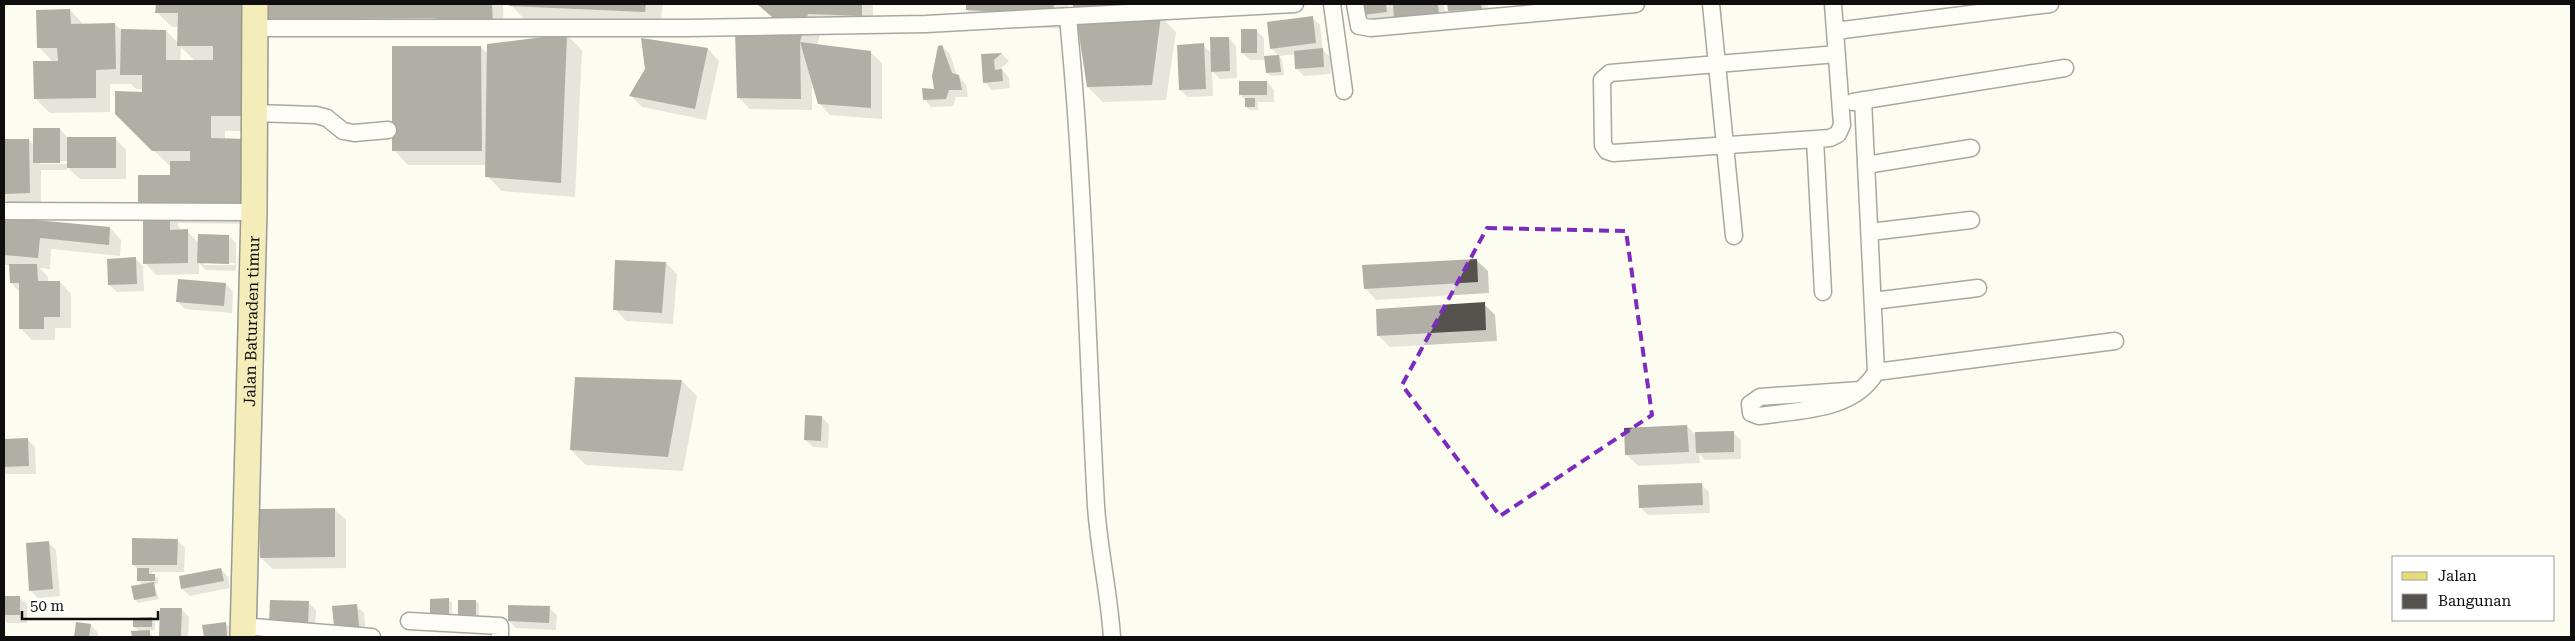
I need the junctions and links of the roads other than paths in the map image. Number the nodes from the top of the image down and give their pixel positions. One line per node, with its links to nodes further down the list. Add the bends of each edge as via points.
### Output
1 (1295, 4): 9 (street)
2 (1332, 4): 15 (street)
3 (1355, 4): 8 (street, via 1359,26 1371,28)
4 (1636, 4): 8 (street)
5 (1712, 4): 13 (street)
6 (1833, 4): 11 (street)
7 (2050, 4): 11 (street)
8 (1581, 6)
9 (1062, 13): 10 (street, via 926,24 687,28); 39 (street, via 1082,184 1097,518)
10 (255, 16): 18 (main road, Jalan Baturaden timur)
11 (1835, 31): 12 (street)
12 (1837, 54): 13 (street); 17 (street)
13 (1717, 65): 21 (street); 21 (street, via 1605,76 1602,80 1603,145 1613,153)
14 (2065, 68): 16 (street)
15 (1344, 91)
16 (1863, 100): 17 (street); 23 (street)
17 (1841, 104): 20 (street, via 1842,126 1838,134)
18 (255, 113): 19 (street, via 316,115 354,133); 25 (main road, Jalan Baturaden timur)
19 (388, 130)
20 (1815, 139): 21 (street); 30 (street)
21 (1725, 146): 28 (street)
22 (1971, 148): 23 (street)
23 (1866, 164): 27 (street)
24 (4, 211): 25 (street)
25 (254, 212): 36 (main road, Jalan Baturaden timur)
26 (1971, 220): 27 (street)
27 (1870, 232): 31 (street)
28 (1734, 236)
29 (1978, 288): 31 (street)
30 (1823, 292)
31 (1873, 301): 33 (street)
32 (2115, 342): 33 (street)
33 (1876, 372): 34 (street)
34 (1860, 390): 34 (street, via 1833,405 1759,416 1751,413 1750,404 1760,397)
35 (410, 621): 38 (street, via 500,626)
36 (243, 631): 37 (street)
37 (372, 637)
38 (500, 637)
39 (1112, 637)

